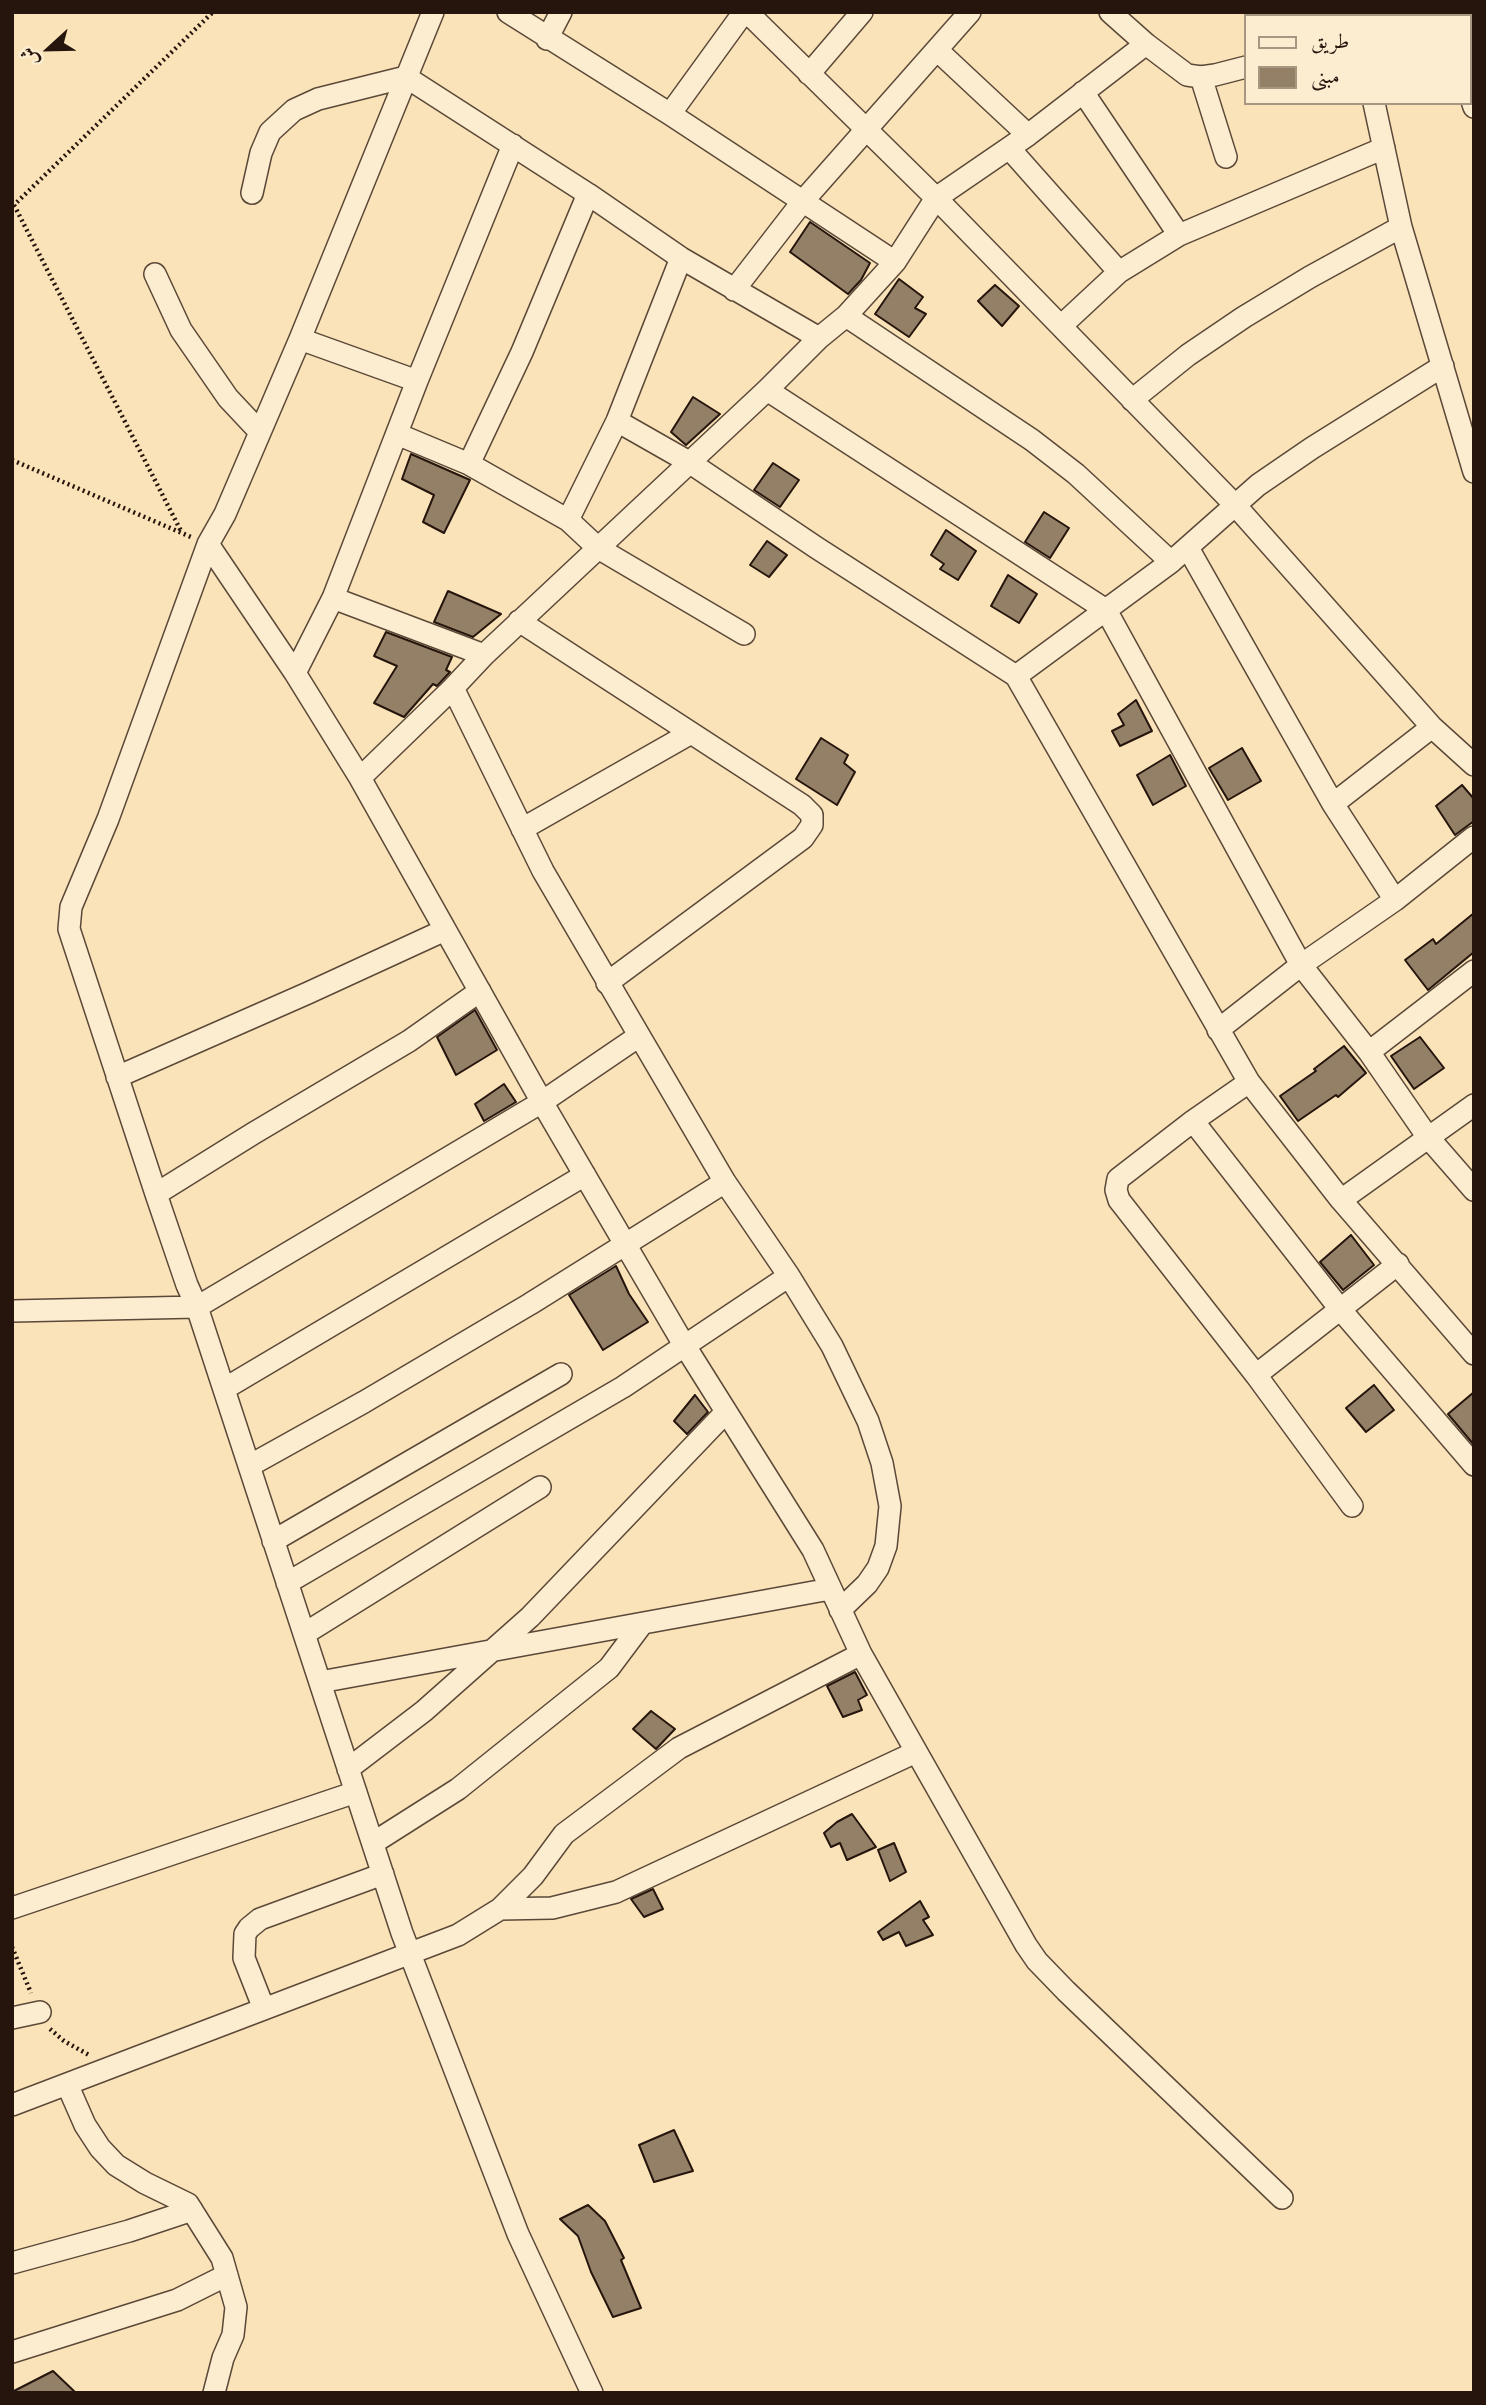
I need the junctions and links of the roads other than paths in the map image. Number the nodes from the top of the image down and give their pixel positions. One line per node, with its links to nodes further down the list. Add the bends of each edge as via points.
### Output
1 (433, 12): 13 (street)
2 (508, 12): 8 (street)
3 (561, 12): 8 (street)
4 (746, 12): 12 (street); 17 (street)
5 (862, 12): 12 (street)
6 (970, 12): 10 (street)
7 (1110, 12): 9 (street)
8 (547, 39): 17 (street)
9 (1146, 44): 14 (street, via 1187,75); 15 (street)
10 (937, 50): 18 (street); 19 (street)
11 (1244, 67): 14 (street)
12 (809, 74): 18 (street)
13 (406, 77): 20 (street); 24 (street, via 318,99 294,110 270,132); 37 (street)
14 (1201, 77): 23 (street)
15 (1083, 92): 19 (street); 29 (street)
16 (1374, 105): 22 (street)
17 (670, 114): 27 (street)
18 (867, 130): 26 (street); 27 (street)
19 (1028, 135): 21 (street)
20 (513, 145): 25 (street); 40 (street)
21 (1009, 148): 26 (street); 32 (street)
22 (1384, 148): 28 (street); 29 (street)
23 (1226, 157)
24 (253, 193)
25 (588, 194): 30 (street); 48 (street)
26 (936, 198): 31 (street); 36 (street)
27 (803, 201): 31 (street); 34 (street)
28 (1401, 227): 39 (street); 42 (street, via 1244,317)
29 (1179, 235): 32 (street)
30 (681, 258): 34 (street); 43 (street)
31 (895, 262): 35 (street)
32 (1119, 272): 36 (street)
33 (155, 274): 45 (street, via 181,330 228,398)
34 (734, 290): 38 (street)
35 (846, 316): 38 (street); 55 (street, via 1068,467)
36 (1061, 326): 42 (street)
37 (300, 338): 40 (street); 45 (street)
38 (819, 338): 41 (street)
39 (1443, 366): 44 (street); 50 (street, via 1312,448)
40 (417, 380): 46 (street)
41 (767, 390): 47 (street); 57 (street)
42 (1132, 400): 50 (street)
43 (617, 421): 47 (street); 51 (street)
44 (1468, 429): 49 (street)
45 (259, 431): 52 (street)
46 (397, 434): 48 (street); 56 (street)
47 (689, 462): 53 (street); 62 (street)
48 (469, 464): 51 (street)
49 (1474, 472)
50 (1235, 505): 54 (street); 64 (street)
51 (568, 520): 53 (street)
52 (208, 544): 61 (street); 80 (street, via 108,819 71,907 69,929)
53 (598, 548): 58 (street); 59 (street)
54 (1188, 548): 55 (street); 68 (street)
55 (1171, 562): 57 (street)
56 (334, 598): 60 (street); 61 (street)
57 (1106, 610): 62 (street); 73 (street)
58 (519, 621): 60 (street); 65 (street)
59 (744, 634)
60 (484, 655): 63 (street)
61 (295, 673): 67 (street)
62 (1016, 676): 77 (street)
63 (453, 688): 67 (street); 69 (street)
64 (1432, 727): 66 (street); 68 (street)
65 (691, 733): 69 (street); 75 (street, via 802,805 811,815 811,825 803,838)
66 (1474, 765)
67 (360, 778): 72 (street)
68 (1333, 804): 71 (street)
69 (522, 829): 75 (street)
70 (1474, 837): 71 (street)
71 (1395, 900): 73 (street)
72 (446, 930): 76 (street); 80 (street)
73 (1301, 965): 77 (street); 79 (street)
74 (1474, 971): 79 (street)
75 (607, 983): 78 (street)
76 (480, 991): 82 (street); 89 (street, via 409,1041)
77 (1218, 1030): 81 (street)
78 (639, 1036): 82 (street); 87 (street)
79 (1369, 1052): 85 (street)
80 (117, 1077): 89 (street)
81 (1249, 1082): 84 (street); 90 (street)
82 (542, 1102): 86 (street); 94 (street)
83 (1474, 1105): 85 (street)
84 (1193, 1121): 95 (street); 100 (street, via 1118,1179 1116,1190 1119,1200)
85 (1427, 1136): 88 (street); 90 (street)
86 (585, 1175): 91 (street); 101 (street)
87 (725, 1182): 91 (street); 93 (street)
88 (1474, 1190)
89 (156, 1194): 94 (street)
90 (1341, 1200): 92 (street)
91 (624, 1243): 97 (street); 104 (street, via 530,1304)
92 (1398, 1264): 95 (street); 98 (street)
93 (789, 1276): 97 (street); 110 (street, via 832,1346 868,1420 890,1506 886,1546 878,1568)
94 (197, 1307): 96 (street); 101 (street)
95 (1340, 1309): 100 (street); 103 (street)
96 (12, 1311)
97 (684, 1345): 102 (street); 108 (street, via 623,1387)
98 (1474, 1354)
99 (561, 1374): 107 (street)
100 (1256, 1375): 106 (street)
101 (224, 1390): 104 (street)
102 (726, 1412): 109 (street, via 813,1550); 113 (street, via 530,1617)
103 (1474, 1465)
104 (249, 1466): 107 (street)
105 (540, 1487): 112 (street)
106 (1352, 1506)
107 (273, 1541): 108 (street)
108 (287, 1583): 112 (street)
109 (830, 1589): 110 (street); 111 (street)
110 (840, 1611): 114 (street)
111 (642, 1625): 113 (street); 119 (street, via 609,1668 458,1788)
112 (304, 1634): 115 (street)
113 (489, 1652): 115 (street); 117 (street, via 424,1711)
114 (860, 1654): 116 (street); 122 (street, via 679,1748 564,1834 533,1876)
115 (320, 1682): 117 (street)
116 (916, 1752): 122 (street, via 616,1892 552,1908); 129 (street, via 1037,1961)
117 (348, 1769): 118 (street)
118 (356, 1792): 119 (street); 121 (street)
119 (373, 1843): 120 (street)
120 (383, 1874): 123 (street); 124 (street, via 260,1919 249,1928 244,1958)
121 (12, 1908)
122 (500, 1909): 123 (street, via 458,1935)
123 (410, 1954): 124 (street); 135 (street, via 518,2234)
124 (264, 2009): 127 (street)
125 (40, 2012): 126 (street)
126 (12, 2018)
127 (67, 2084): 128 (street); 130 (street, via 85,2124 116,2165)
128 (12, 2105)
129 (1282, 2198)
130 (192, 2210): 131 (street); 132 (street, via 222,2258)
131 (12, 2263)
132 (227, 2275): 133 (street, via 177,2300); 134 (street, via 236,2307 233,2335)
133 (12, 2352)
134 (214, 2393)
135 (592, 2393)

